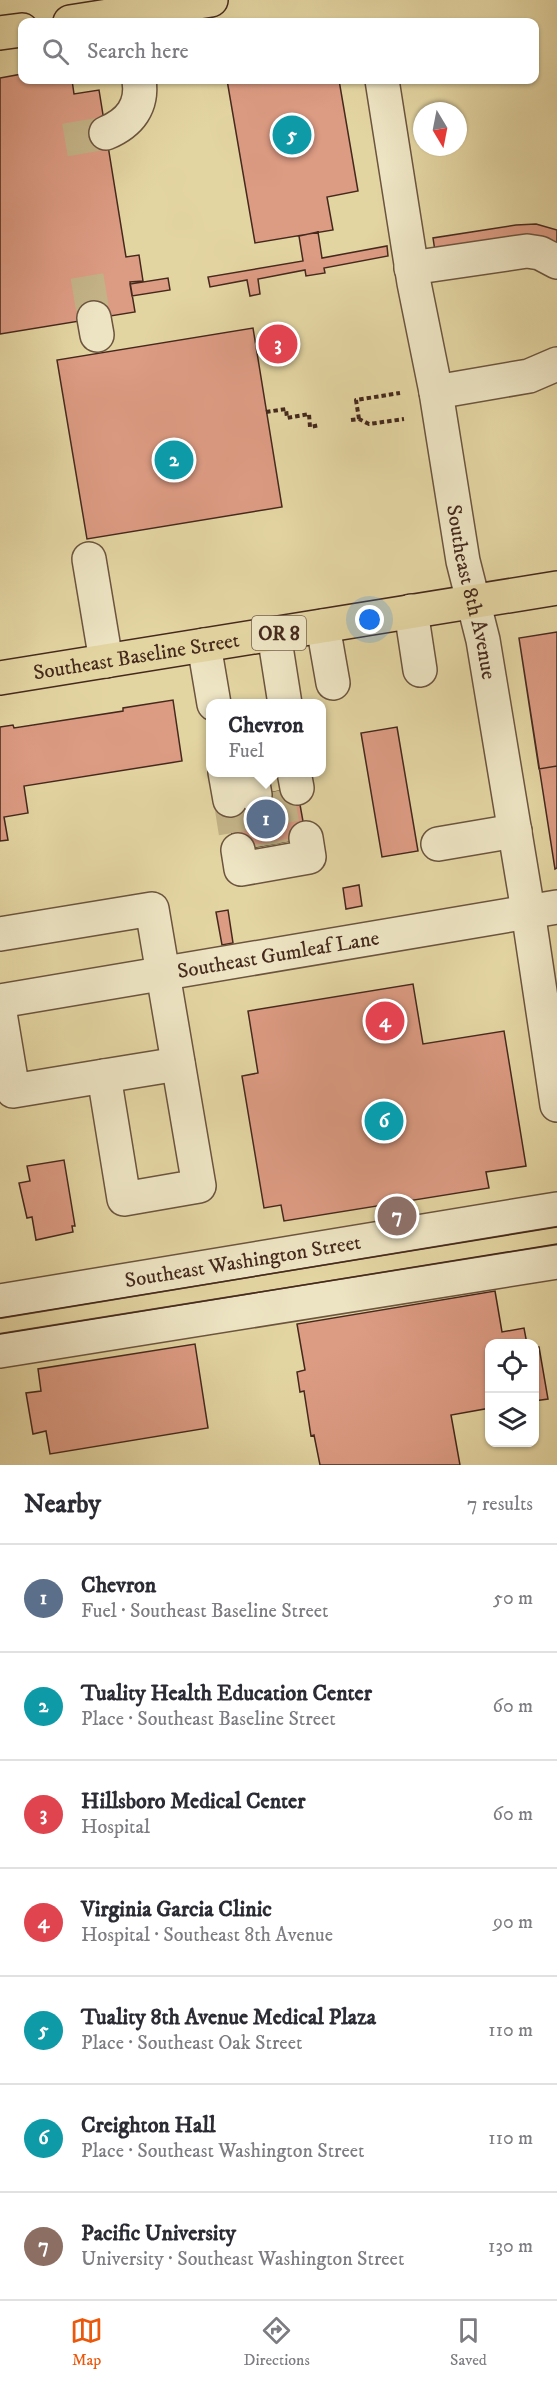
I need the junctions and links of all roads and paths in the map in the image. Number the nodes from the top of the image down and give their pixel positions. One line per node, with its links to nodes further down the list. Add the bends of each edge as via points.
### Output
1 (211, 0): 2 (highway)
2 (127, 18)
3 (18, 31): 4 (highway)
4 (0, 33)
5 (140, 84): 7 (street, via 138,105 131,117)
6 (383, 84): 9 (street, Southeast 8th Avenue)
7 (106, 133)
8 (557, 262): 9 (street, via 527,251)
9 (411, 268): 11 (street, Southeast 8th Avenue)
10 (557, 364): 11 (street, via 529,376)
11 (436, 392): 20 (street, Southeast 8th Avenue)
12 (400, 393): 14 (path, via 356,400)
13 (266, 412): 17 (path, via 286,409 287,418 309,414 310,427)
14 (359, 419): 15 (path, via 369,424); 16 (path)
15 (404, 419)
16 (351, 420)
17 (320, 425)
18 (89, 559): 25 (street)
19 (557, 588): 20 (highway, Southeast Baseline Street / OR 8)
20 (473, 601): 21 (highway, Southeast Baseline Street / OR 8); 31 (street, Southeast 8th Avenue)
21 (411, 611): 22 (highway, Southeast Baseline Street / OR 8); 26 (street)
22 (323, 626): 23 (highway, Southeast Baseline Street / OR 8); 28 (street)
23 (274, 634): 24 (highway, Southeast Baseline Street / OR 8); 30 (street)
24 (204, 645): 25 (highway, Southeast Baseline Street / OR 8); 29 (street)
25 (106, 661): 27 (highway, Southeast Baseline Street / OR 8)
26 (420, 670)
27 (0, 678)
28 (333, 683)
29 (213, 699)
30 (284, 699)
31 (515, 831): 32 (street); 33 (street, Southeast 8th Avenue)
32 (438, 844)
33 (543, 909): 35 (street, Southeast Gumleaf Lane); 40 (street, Southeast 8th Avenue)
34 (0, 934): 35 (street, via 152,909)
35 (163, 973): 36 (street, Southeast Gumleaf Lane); 38 (street)
36 (0, 1000)
37 (0, 1013): 39 (street, via 13,1092)
38 (178, 1064): 39 (street); 39 (street, via 199,1186 124,1199)
39 (104, 1076)
40 (557, 1105)
41 (557, 1209): 43 (street, Southeast Washington Street)
42 (557, 1262): 44 (street)
43 (0, 1301)
44 (0, 1351)

